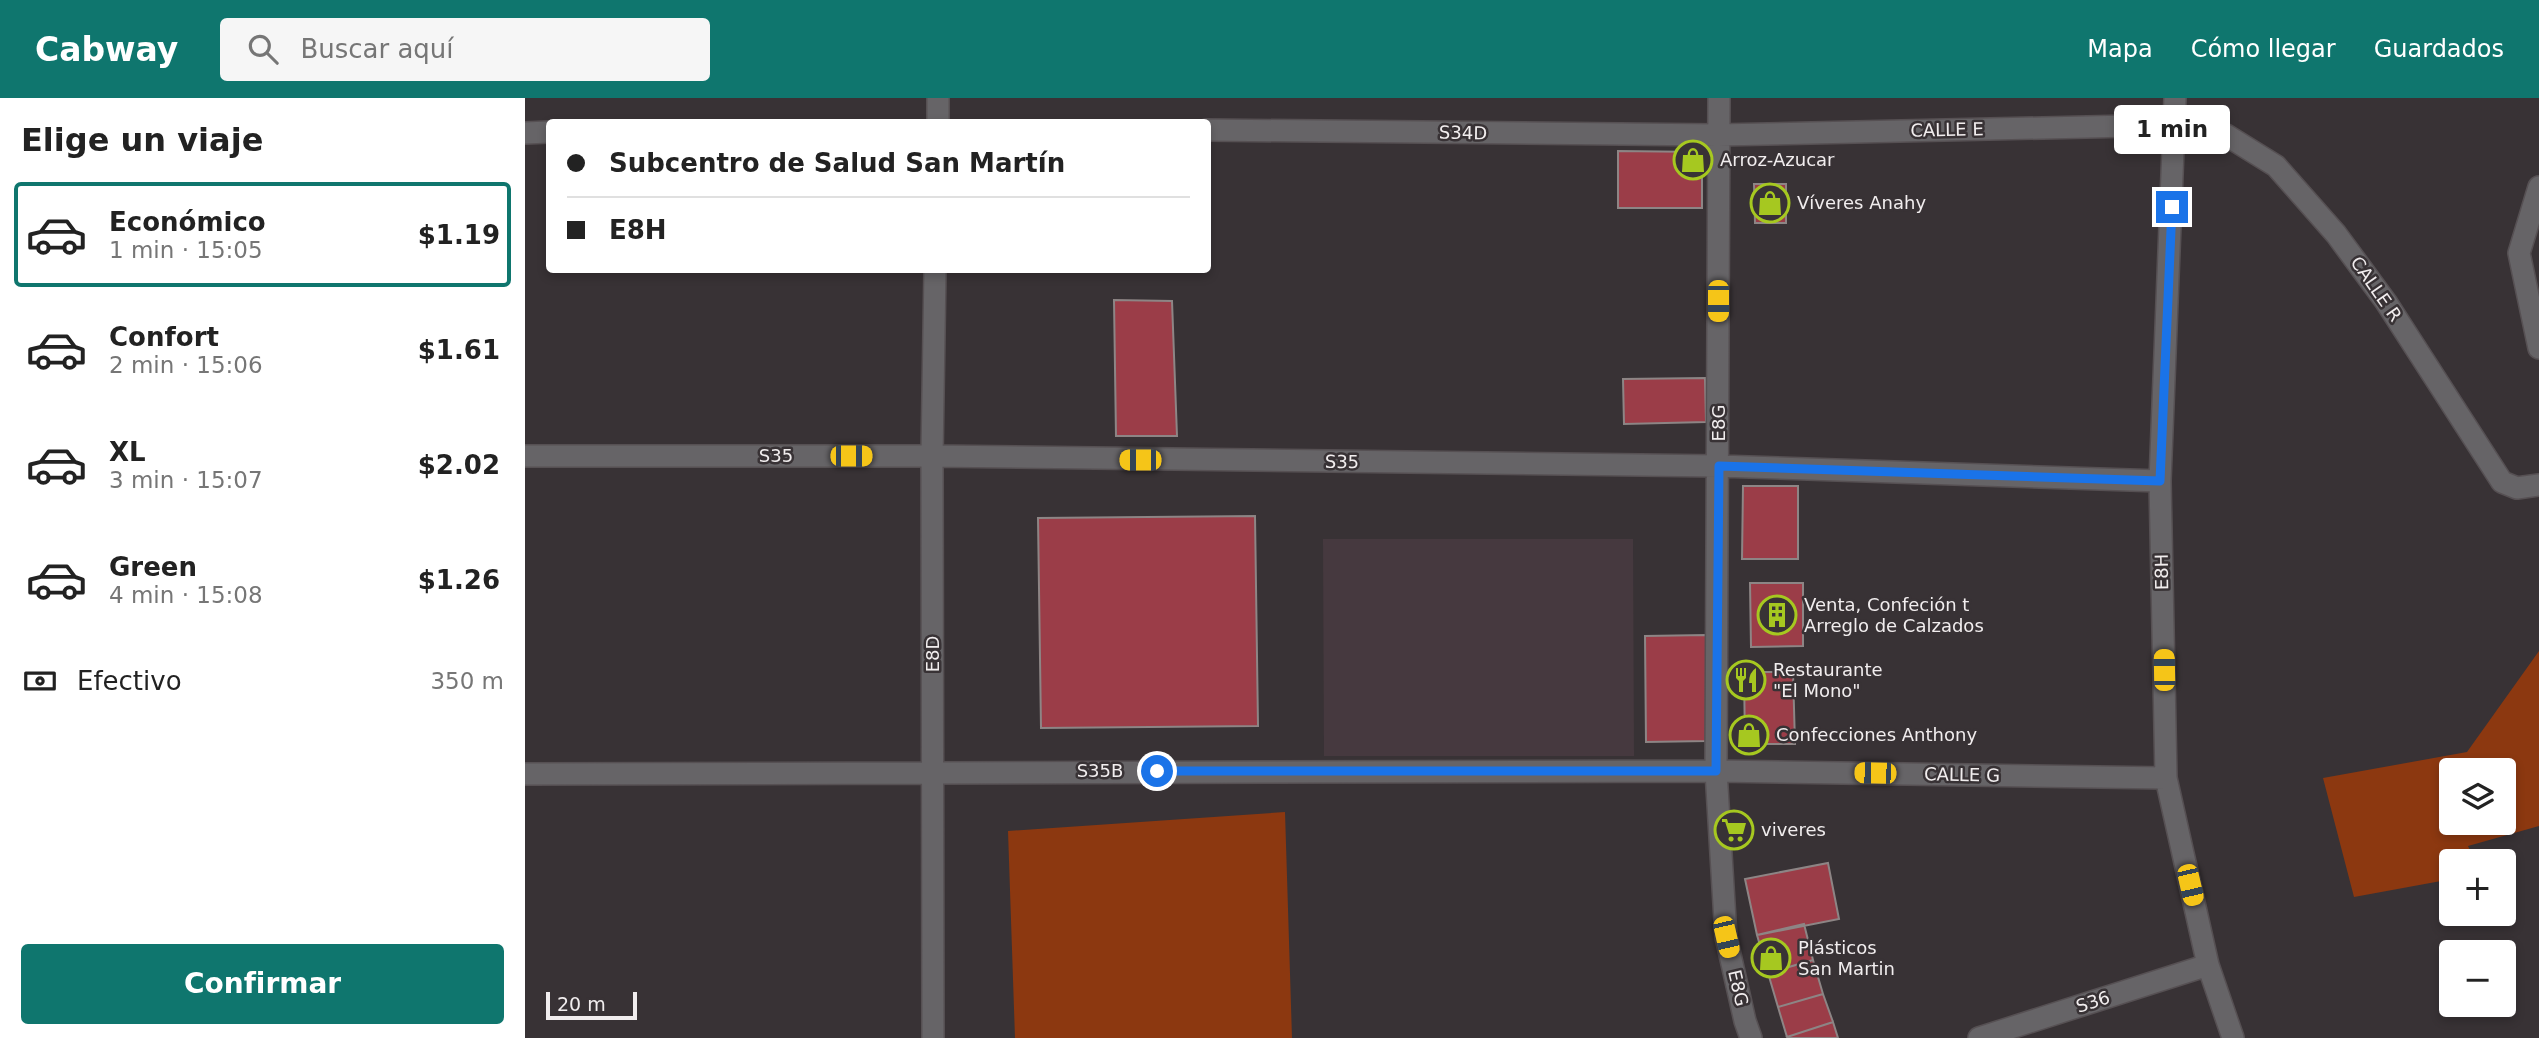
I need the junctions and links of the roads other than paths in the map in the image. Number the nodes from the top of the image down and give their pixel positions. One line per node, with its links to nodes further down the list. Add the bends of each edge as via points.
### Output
1 (938, 98): 4 (street)
2 (1719, 98): 9 (street, E8G)
3 (2175, 98): 5 (street, E8H)
4 (938, 119)
5 (2175, 125): 9 (street, CALLE E); 16 (street, E8H); 17 (street, CALLE R, via 2226,135 2276,166 2336,234 2386,302 2502,482 2517,488)
6 (1211, 130): 9 (street, S34D)
7 (546, 132): 8 (street)
8 (525, 133)
9 (1718, 135): 15 (street, E8G)
10 (2539, 187): 12 (street, via 2519,253)
11 (935, 273): 14 (street, E8D)
12 (2539, 348)
13 (525, 456): 14 (street, S35)
14 (932, 456): 15 (street, S35); 18 (street, E8D)
15 (1719, 466): 16 (street, S35); 19 (street, E8G)
16 (2160, 481): 21 (street, E8H)
17 (2539, 485)
18 (934, 771): 19 (street, S35B); 20 (street, S35B); 23 (street, E8D)
19 (1716, 771): 21 (street, CALLE G); 24 (street, E8G, via 1726,937)
20 (525, 774)
21 (2166, 778): 22 (street, E8H)
22 (2207, 965): 25 (street, S36); 26 (street, E8H)
23 (933, 1038)
24 (1751, 1038)
25 (1979, 1038)
26 (2233, 1038)

